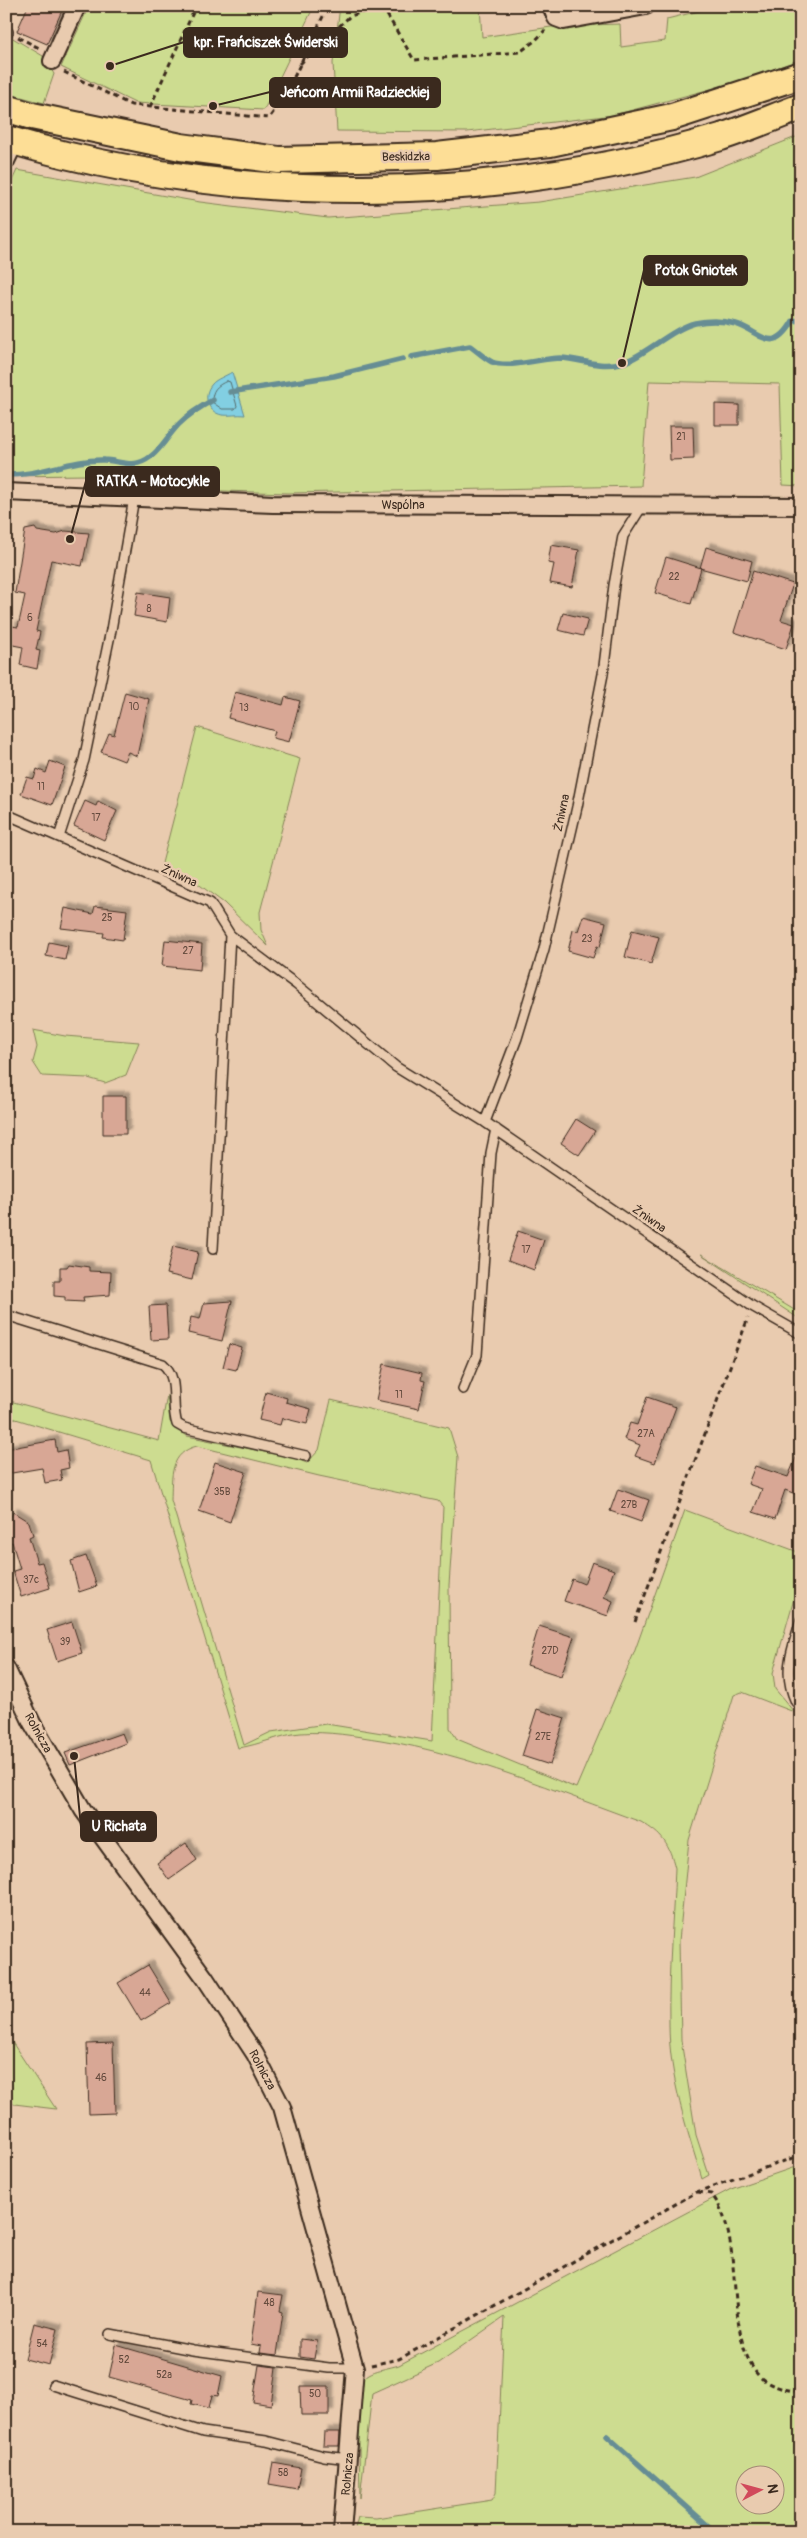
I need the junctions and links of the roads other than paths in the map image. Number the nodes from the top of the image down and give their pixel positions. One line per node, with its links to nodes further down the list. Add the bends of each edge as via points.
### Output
1 (77, 6): 4 (street)
2 (646, 6): 3 (street, via 564,21)
3 (554, 12)
4 (52, 61)
5 (801, 75): 7 (main road, Beskidzka, via 672,117 550,143 438,156 279,160 180,147)
6 (801, 107): 8 (main road, via 722,136 626,161 511,180 403,187 306,189 205,181)
7 (6, 108)
8 (9, 147)
9 (6, 492): 10 (street, Wspólna)
10 (134, 498): 11 (street, Wspólna, via 273,504); 14 (lane, via 84,760)
11 (642, 506): 12 (street, Wspólna); 16 (lane, Żniwna, via 624,536 614,585 603,674 544,949 517,1038)
12 (801, 506)
13 (6, 814): 14 (lane, Żniwna)
14 (58, 837): 15 (lane, Żniwna, via 210,903)
15 (230, 935): 16 (lane, Żniwna, via 297,985 396,1067); 18 (lane)
16 (485, 1122): 17 (lane, Żniwna)
17 (496, 1129): 20 (lane, Żniwna, via 752,1306); 21 (lane, via 491,1153 477,1355)
18 (213, 1249)
19 (6, 1315): 22 (lane, via 163,1364 171,1370 173,1412 177,1424 184,1428)
20 (801, 1334)
21 (463, 1389)
22 (306, 1456)
23 (801, 1620): 25 (lane, via 788,1665 789,1687 796,1702)
24 (6, 1668): 27 (street, Rolnicza, via 32,1724 83,1810 205,1978 254,2054 282,2107)
25 (801, 1704)
26 (110, 2334): 27 (lane, via 193,2350 328,2368)
27 (355, 2368): 29 (street, Rolnicza)
28 (53, 2385): 29 (lane, via 203,2432 266,2441)
29 (349, 2459): 30 (street, Rolnicza)
30 (342, 2532)

